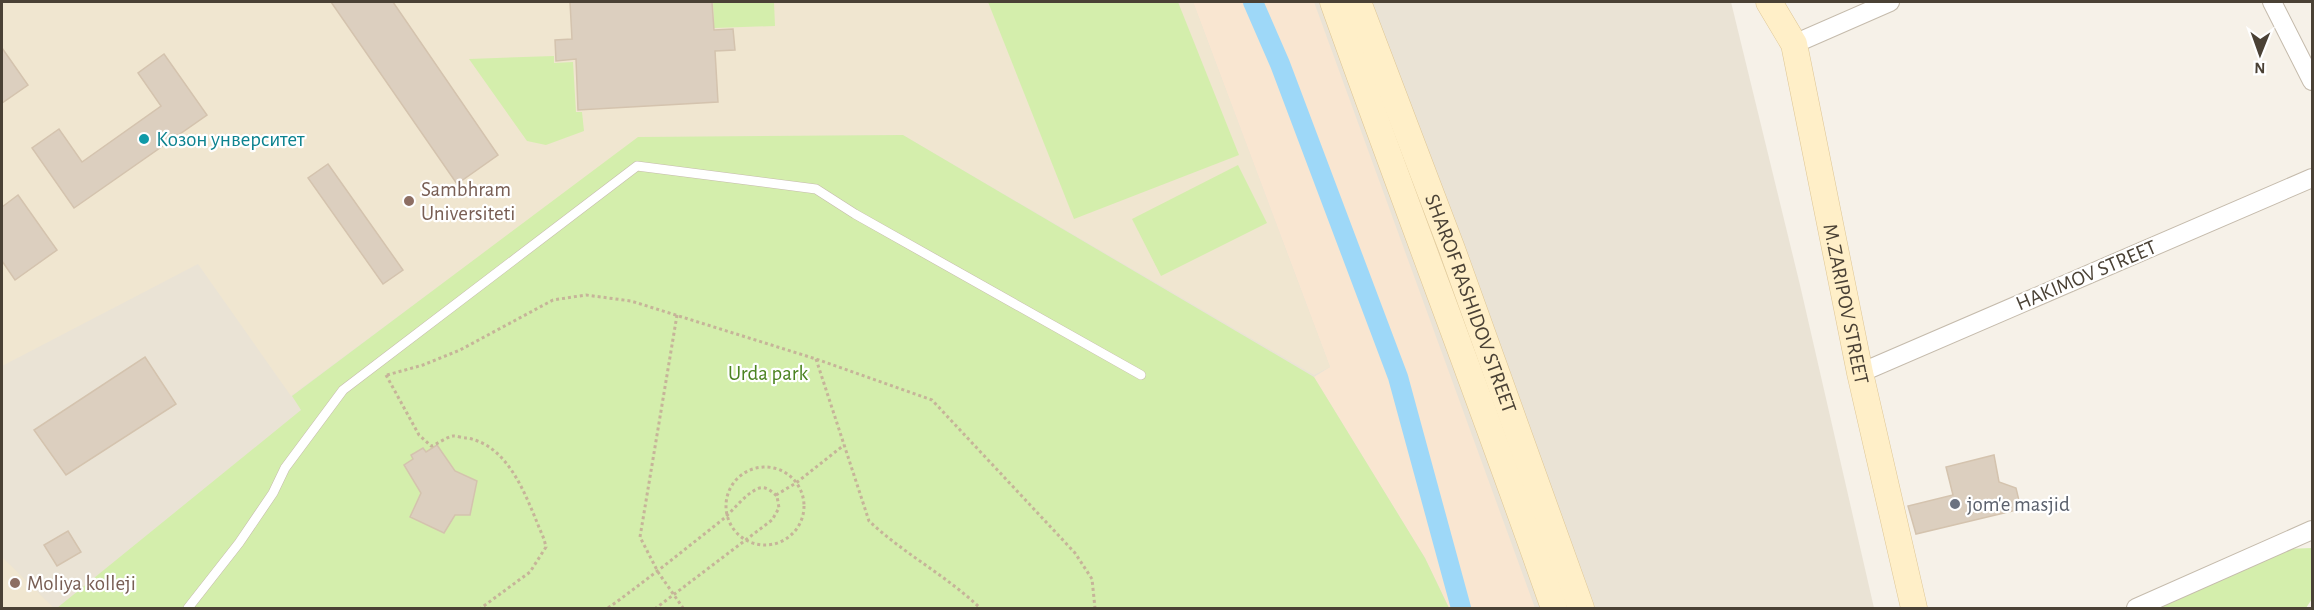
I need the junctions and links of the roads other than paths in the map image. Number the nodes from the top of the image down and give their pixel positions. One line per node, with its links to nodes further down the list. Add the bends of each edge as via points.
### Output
1 (1333, 2): 13 (street)
2 (1358, 2): 14 (street, SHAROF RASHIDOV STREET, via 1452,249)
3 (1769, 2): 6 (street, M.ZARIPOV STREET)
4 (1890, 2): 6 (street)
5 (2272, 2): 7 (street)
6 (1794, 44): 9 (street, M.ZARIPOV STREET)
7 (2313, 81)
8 (2313, 177): 9 (street, HAKIMOV STREET)
9 (1860, 373): 15 (street, M.ZARIPOV STREET)
10 (1141, 375): 12 (lane, via 816,189 637,166 343,390 285,468 239,543)
11 (2313, 530): 16 (street)
12 (188, 609)
13 (1554, 609)
14 (1581, 609)
15 (1914, 609)
16 (2136, 609)

